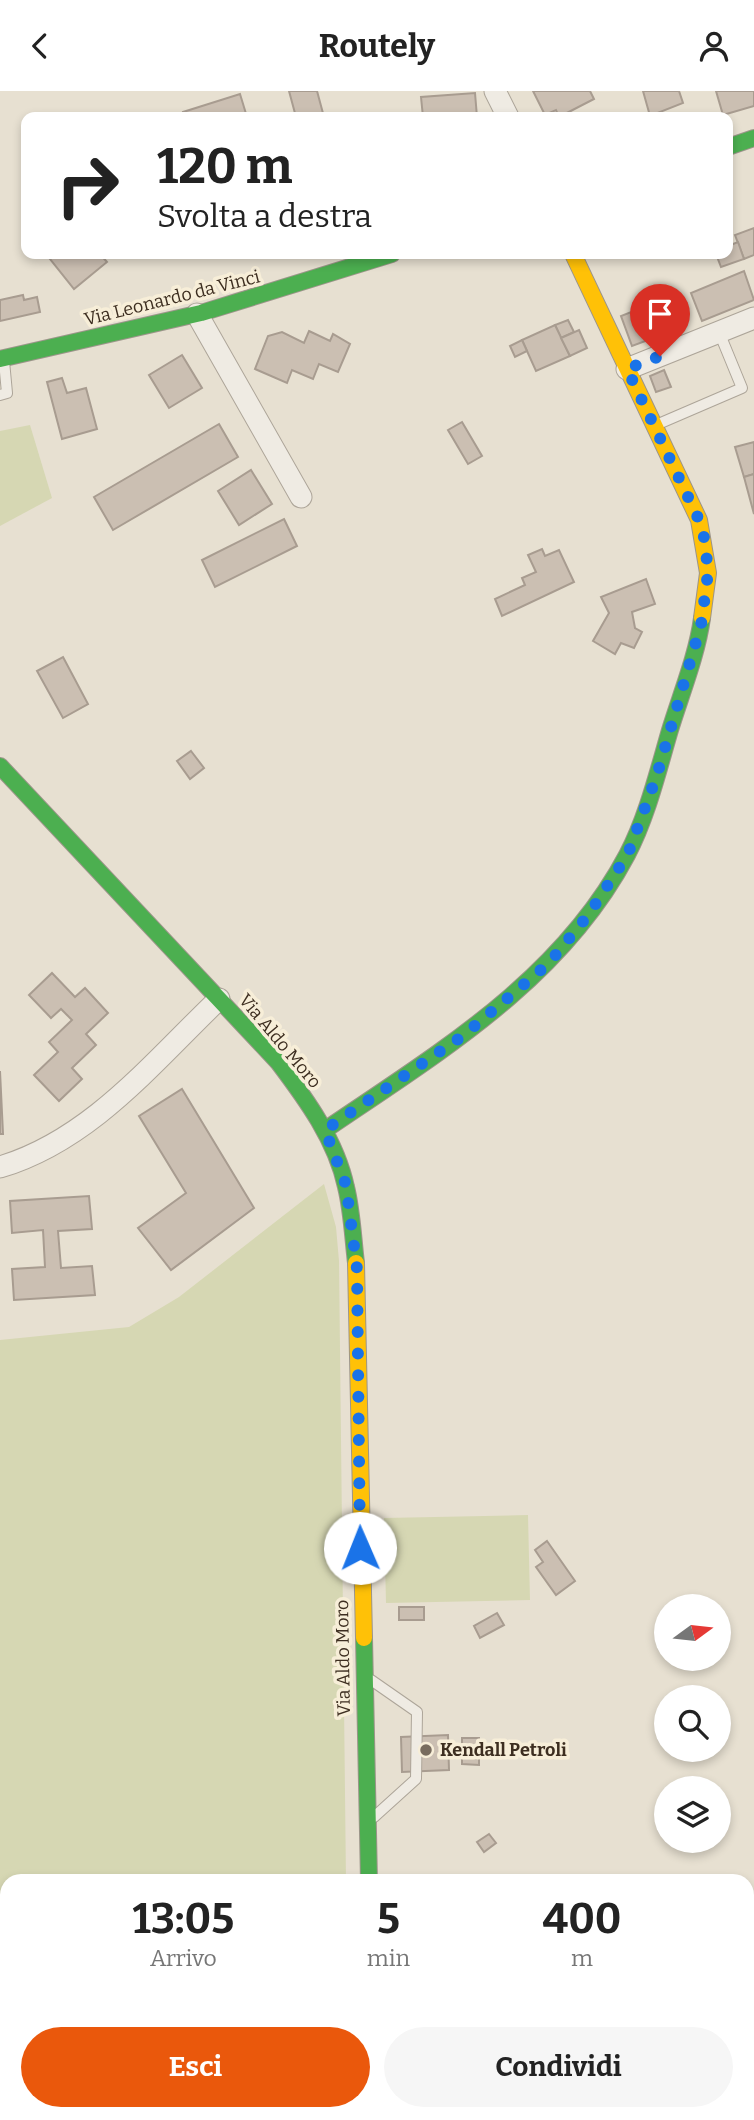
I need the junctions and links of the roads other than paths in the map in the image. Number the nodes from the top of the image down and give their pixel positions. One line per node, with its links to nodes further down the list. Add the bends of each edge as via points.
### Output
1 (495, 91): 2 (street)
2 (506, 112)
3 (754, 138): 4 (street)
4 (733, 144)
5 (376, 259): 7 (street, Via Leonardo da Vinci)
6 (575, 259): 11 (street)
7 (197, 314): 10 (street, Via Leonardo da Vinci); 14 (street)
8 (754, 318): 9 (street)
9 (719, 332): 11 (street); 13 (lane, via 742,388)
10 (2, 359): 12 (lane, via 7,393)
11 (627, 369): 13 (street)
12 (0, 395)
13 (653, 426): 17 (street, via 699,520 708,573 701,625 657,775 628,854 589,914 549,963 464,1035)
14 (301, 497)
15 (0, 765): 16 (street, Via Aldo Moro)
16 (219, 999): 17 (street, Via Aldo Moro, via 278,1062); 18 (street, via 111,1104 74,1133 30,1158)
17 (325, 1130): 19 (street, Via Aldo Moro, via 346,1185 357,1269)
18 (0, 1167)
19 (363, 1675): 20 (street, Via Aldo Moro); 20 (lane, via 417,1712 416,1779)
20 (367, 1824): 21 (street, Via Aldo Moro)
21 (369, 1874)

